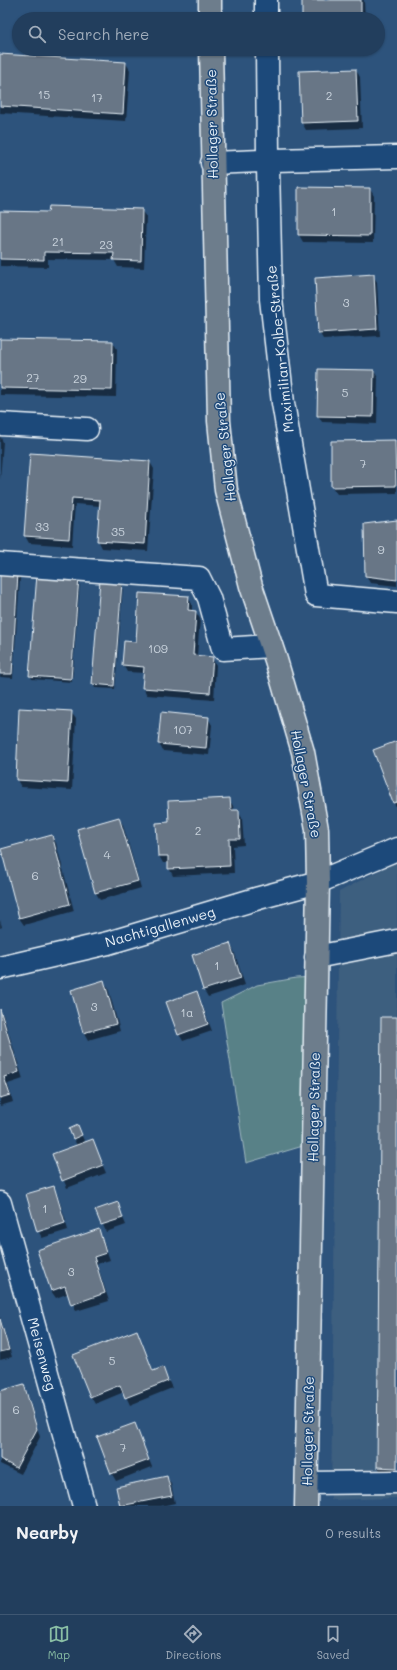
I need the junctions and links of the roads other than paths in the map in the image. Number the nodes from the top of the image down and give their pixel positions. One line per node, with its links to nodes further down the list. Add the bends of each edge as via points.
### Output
1 (210, 0): 3 (main road)
2 (266, 0): 4 (street)
3 (210, 12)
4 (266, 12)
5 (210, 56): 9 (main road, Hollager Straße)
6 (267, 56): 8 (street, Maximilian-Kolbe-Straße)
7 (397, 157): 8 (street)
8 (268, 160): 9 (street); 13 (street, Maximilian-Kolbe-Straße, via 271,299 283,403 316,594)
9 (212, 163): 14 (main road, Hollager Straße, via 219,421 226,490 251,586)
10 (0, 424): 11 (street)
11 (87, 429)
12 (0, 564): 14 (street, via 199,578 209,598 223,649)
13 (397, 602)
14 (271, 646): 16 (main road, Hollager Straße, via 303,752 317,829)
15 (397, 849): 16 (street, Nachtigallenweg)
16 (318, 882): 18 (main road, Hollager Straße); 19 (street, Nachtigallenweg, via 108,943)
17 (397, 941): 18 (street)
18 (316, 957): 22 (main road, Hollager Straße)
19 (0, 968)
20 (0, 1203): 23 (street, Meisenweg)
21 (397, 1482): 22 (street)
22 (306, 1483): 24 (main road, Hollager Straße)
23 (84, 1506)
24 (306, 1506)

